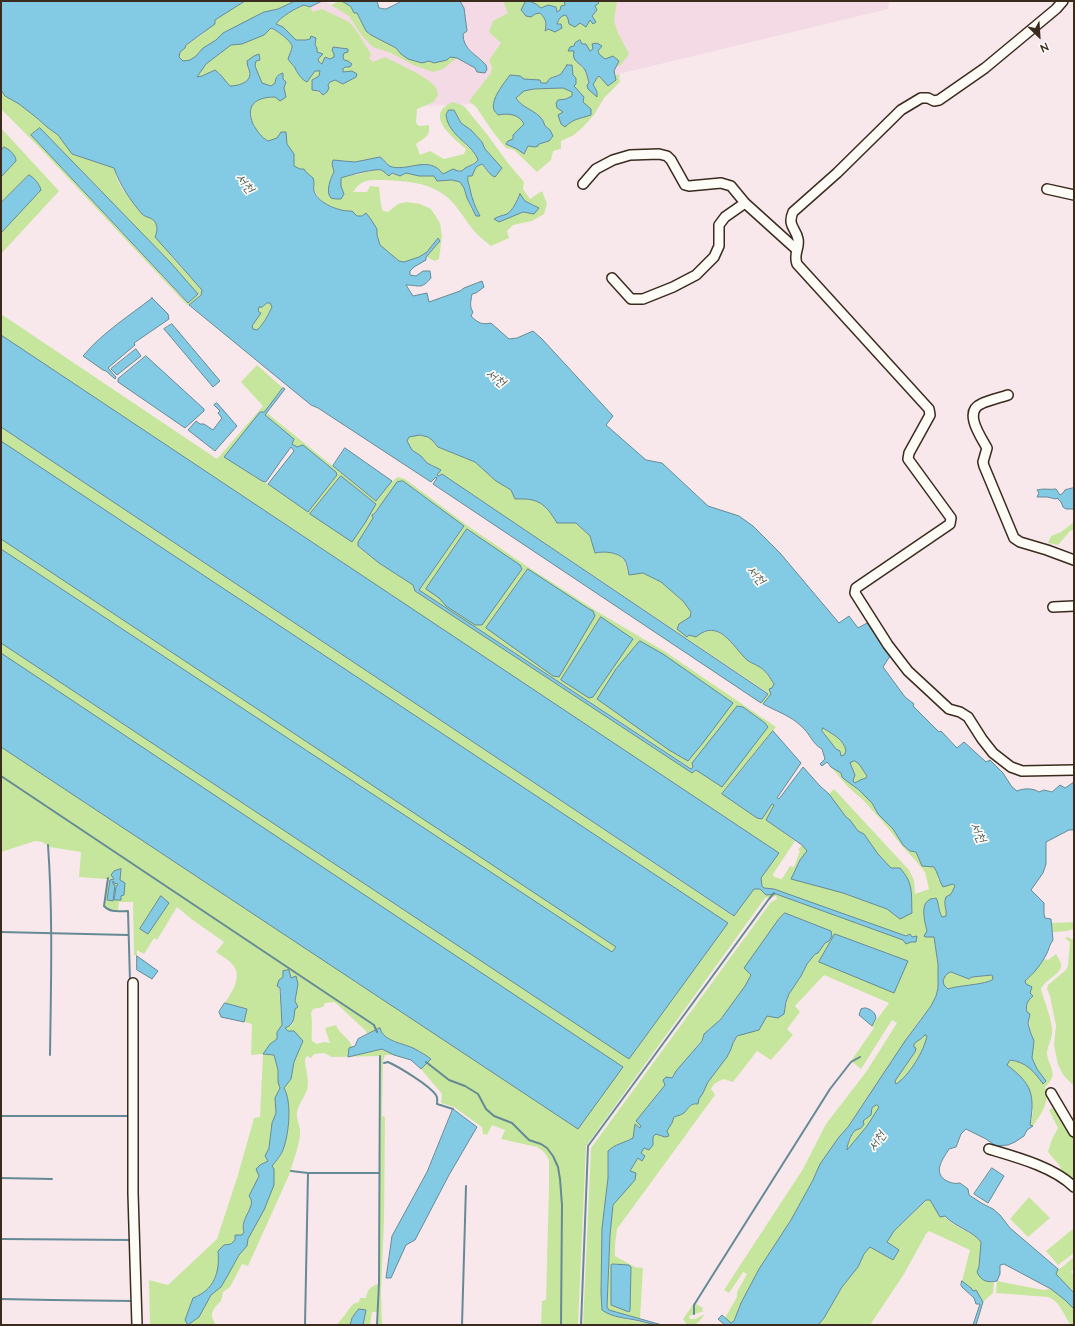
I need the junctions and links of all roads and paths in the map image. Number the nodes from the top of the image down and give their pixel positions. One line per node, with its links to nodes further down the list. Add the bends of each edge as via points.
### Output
1 (1063, 1): 6 (street, via 985,68 939,100 921,98 896,114 837,173 793,212 790,218 798,237)
2 (583, 184): 5 (street, via 596,169 613,160 630,155 659,154 671,160 686,185 726,184)
3 (1047, 189): 4 (street)
4 (1074, 195)
5 (746, 203): 6 (street); 7 (street, via 719,224 719,246 714,257 696,276 643,299 631,299)
6 (797, 250): 12 (street, via 796,264 929,409 930,415 908,459 951,518 950,524 856,588 855,593 908,671 949,709 968,717 993,753 1010,767 1022,771)
7 (612, 278)
8 (1008, 395): 9 (street, via 979,404 972,414 987,448 984,466 1014,538)
9 (1074, 560)
10 (1074, 606): 11 (street)
11 (1053, 607)
12 (1074, 770)
13 (133, 983): 18 (street, via 133,1185)
14 (1051, 1093): 15 (street)
15 (1074, 1132)
16 (990, 1149): 17 (street, via 1042,1167)
17 (1074, 1187)
18 (137, 1325)

